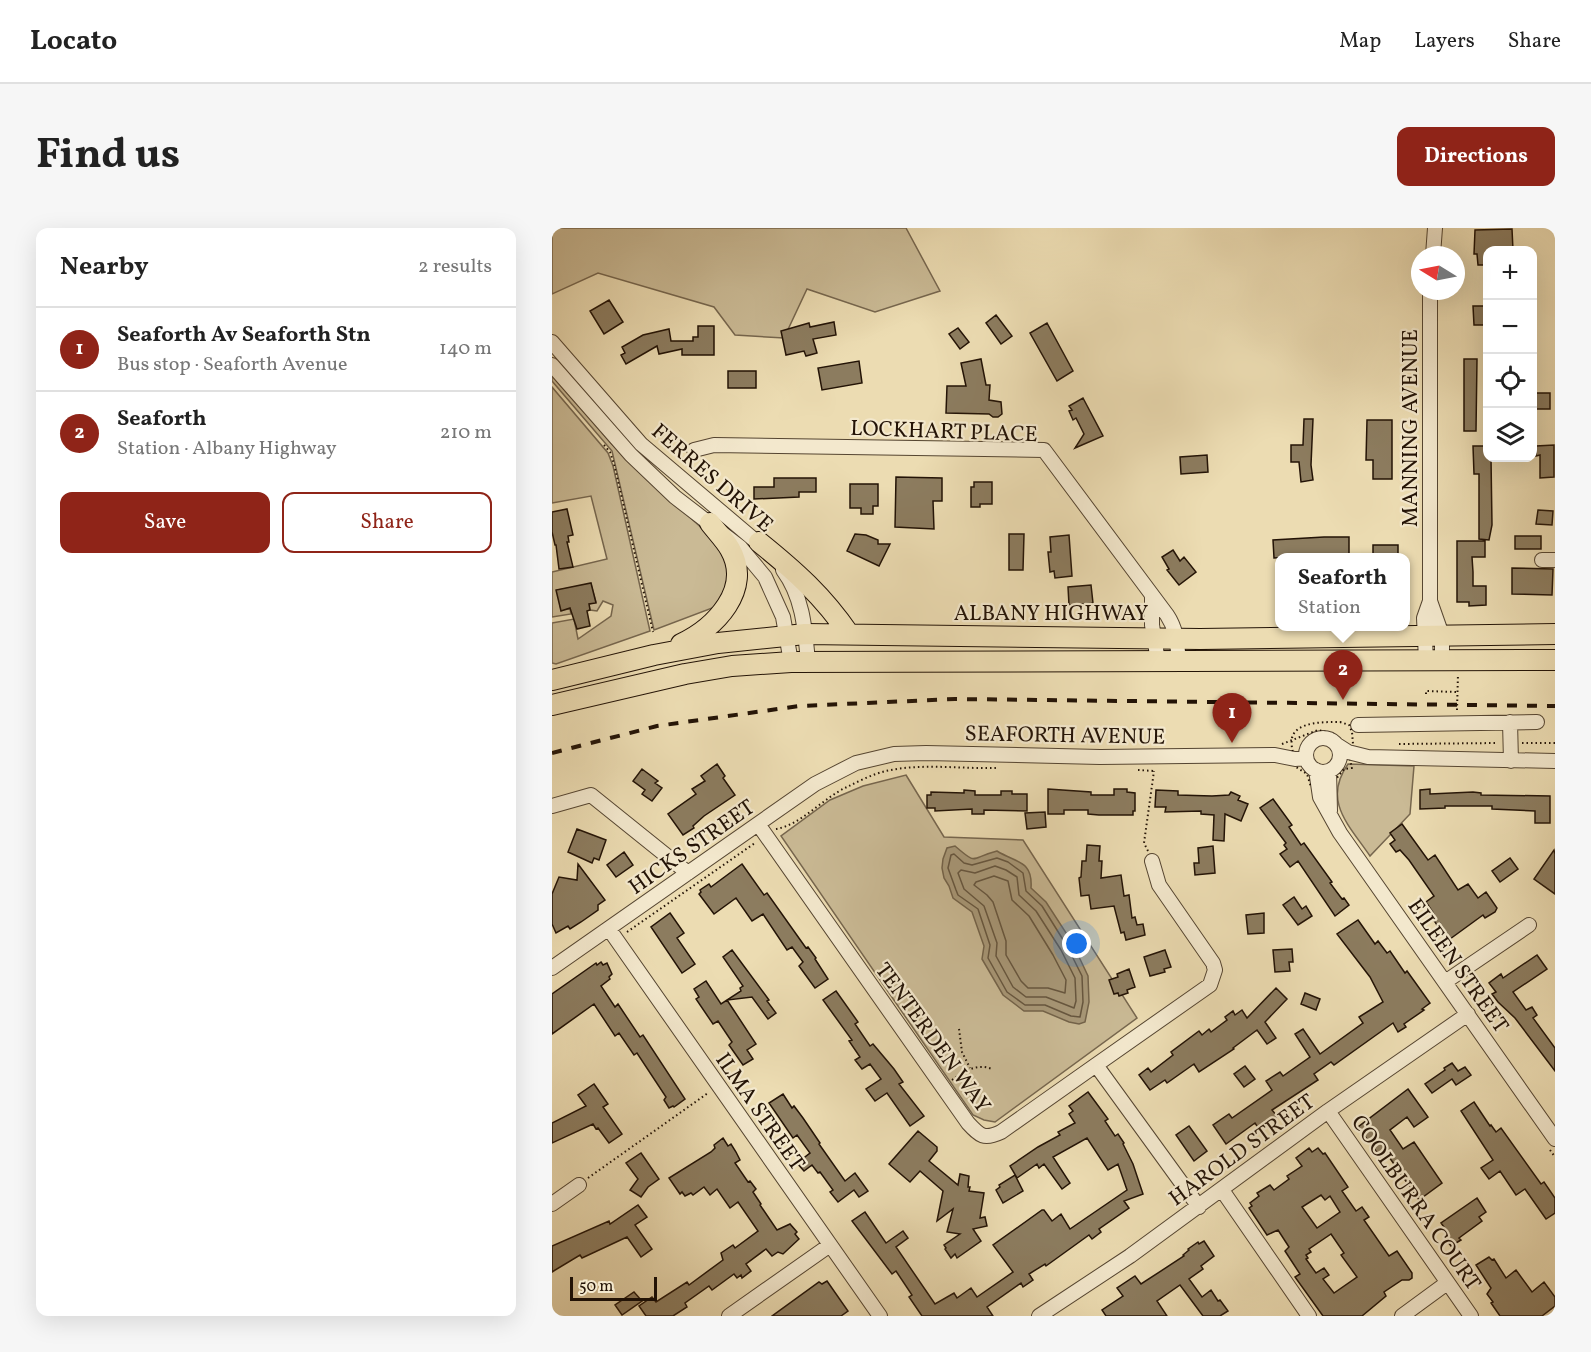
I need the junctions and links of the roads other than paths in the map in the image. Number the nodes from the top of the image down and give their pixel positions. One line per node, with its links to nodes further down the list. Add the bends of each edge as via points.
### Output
1 (1435, 228): 2 (street)
2 (1434, 246)
3 (1430, 300): 13 (street, MANNING AVENUE, via 1430,601 1424,618)
4 (552, 342): 8 (street, FERRES DRIVE, via 641,444)
5 (552, 365): 7 (street, FERRES DRIVE, via 631,455 675,497)
6 (694, 450): 9 (street, LOCKHART PLACE, via 714,446 1044,450)
7 (710, 523): 12 (street, FERRES DRIVE, via 740,547 765,577); 16 (highway, via 730,550 737,572 736,590 699,636)
8 (759, 542): 10 (highway, via 816,591); 12 (street, FERRES DRIVE, via 796,588 801,607)
9 (1152, 597): 14 (street); 15 (street, LOCKHART PLACE, via 1174,625)
10 (849, 634): 12 (highway, ALBANY HIGHWAY); 14 (highway, ALBANY HIGHWAY)
11 (1555, 634): 13 (highway, ALBANY HIGHWAY)
12 (796, 635): 16 (highway, ALBANY HIGHWAY); 21 (street, FERRES DRIVE)
13 (1433, 635): 15 (highway, ALBANY HIGHWAY); 17 (street, MANNING AVENUE)
14 (1155, 637): 15 (highway, ALBANY HIGHWAY); 19 (street)
15 (1177, 638): 20 (street, LOCKHART PLACE)
16 (665, 652): 22 (highway, ALBANY HIGHWAY)
17 (1442, 660): 18 (highway); 20 (highway)
18 (1555, 660)
19 (1158, 661): 20 (highway); 21 (highway)
20 (1179, 661)
21 (799, 662): 23 (highway, via 732,666 685,674)
22 (552, 680)
23 (552, 705)
24 (1510, 722): 25 (street); 26 (street); 28 (street)
25 (1537, 722)
26 (1358, 725)
27 (1298, 756): 30 (street, SEAFORTH AVENUE, via 926,753 894,754); 31 (street, EILEEN STREET, via 1308,764); 31 (street, via 1310,742 1330,739)
28 (1511, 761): 29 (street); 31 (street, via 1368,757)
29 (1555, 761)
30 (856, 763): 33 (street, HICKS STREET, via 815,784)
31 (1333, 766): 39 (street, EILEEN STREET, via 1320,797 1340,833)
32 (552, 806): 35 (street, via 591,795)
33 (758, 824): 35 (street, HICKS STREET); 41 (street, TENTERDEN WAY, via 978,1134 990,1137 1001,1132)
34 (1152, 861): 41 (street, TENTERDEN WAY, via 1159,885 1213,963 1214,977 1210,985)
35 (688, 873): 37 (street, HICKS STREET)
36 (1529, 925): 39 (street)
37 (609, 929): 38 (street, HICKS STREET); 48 (street, ILMA STREET)
38 (552, 968)
39 (1445, 982): 40 (street, EILEEN STREET)
40 (1468, 1014): 42 (street, HAROLD STREET); 43 (street, EILEEN STREET)
41 (1096, 1065): 47 (street)
42 (1328, 1111): 45 (street, HAROLD STREET); 49 (street, COOLBURRA COURT)
43 (1555, 1139)
44 (579, 1185): 46 (street)
45 (1222, 1190): 47 (street, HAROLD STREET); 53 (street)
46 (552, 1204)
47 (1199, 1207): 52 (street, HAROLD STREET)
48 (830, 1245): 50 (street); 51 (street, ILMA STREET)
49 (1447, 1283): 54 (street); 55 (street, COOLBURRA COURT)
50 (729, 1316)
51 (880, 1316)
52 (1039, 1316)
53 (1309, 1316)
54 (1402, 1316)
55 (1471, 1316)

